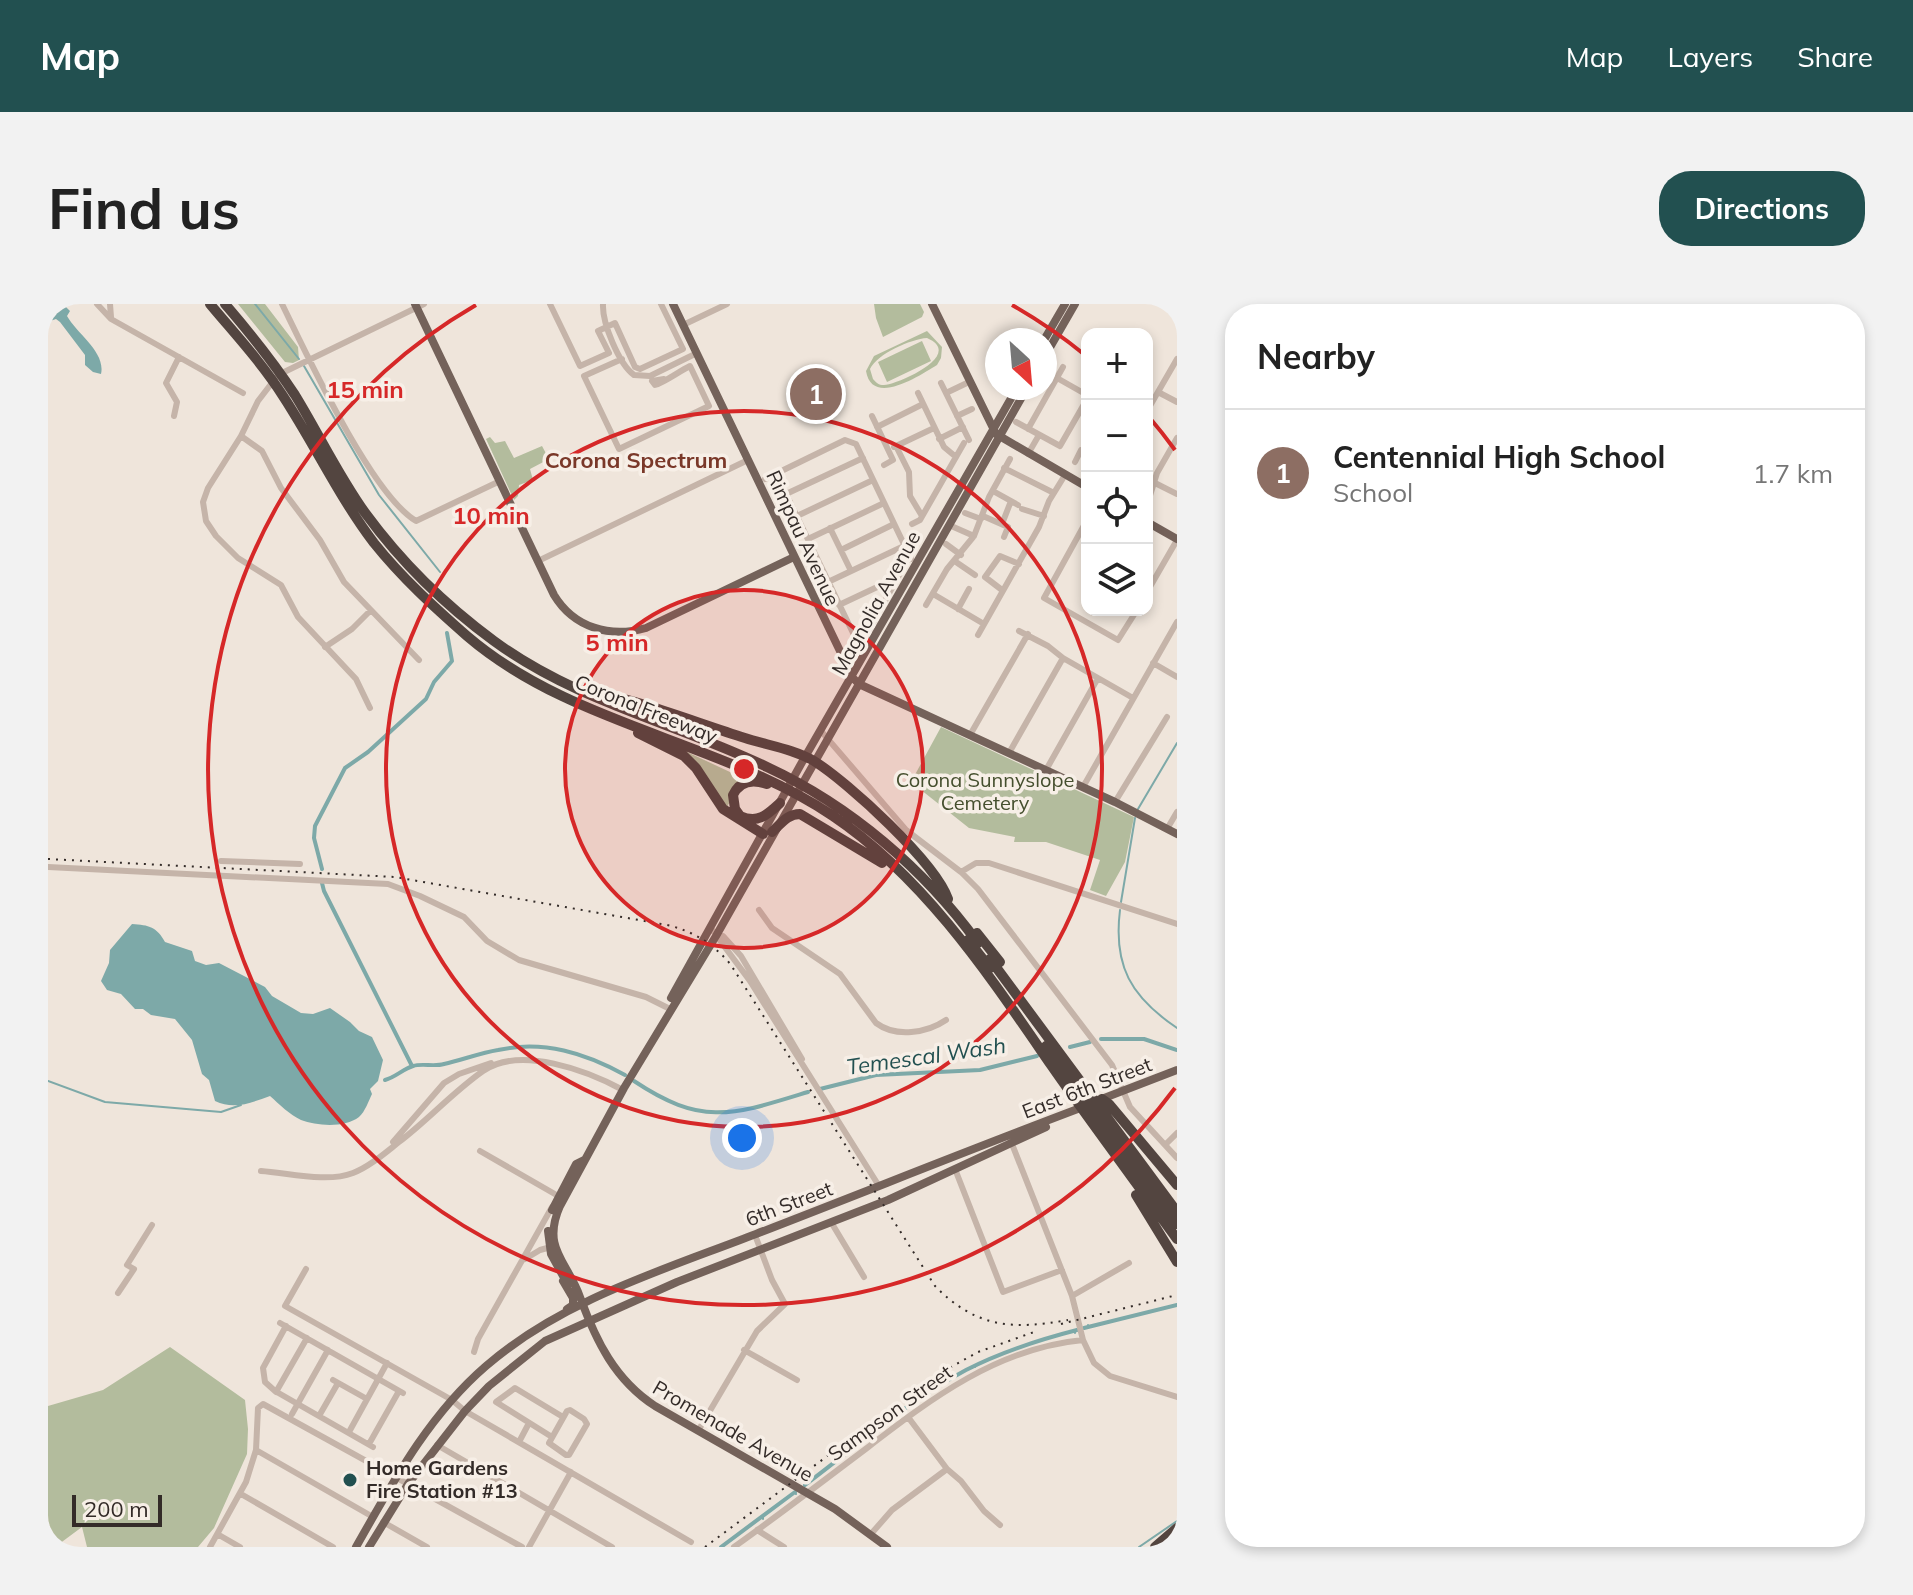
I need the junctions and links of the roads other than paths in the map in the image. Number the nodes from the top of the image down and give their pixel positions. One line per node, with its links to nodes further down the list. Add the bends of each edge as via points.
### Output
1 (97, 304): 19 (street)
2 (110, 304): 19 (street)
3 (210, 304): 30 (highway, Corona Freeway)
4 (217, 304): 30 (highway)
5 (225, 304): 30 (highway)
6 (232, 304): 30 (highway, Corona Freeway)
7 (282, 304): 26 (street)
8 (550, 304): 21 (street, via 580,366 609,353 598,331)
9 (603, 304): 21 (street)
10 (661, 304): 21 (street, via 683,349 643,368 635,367 615,323)
11 (673, 304): 20 (main road, Rimpau Avenue)
12 (699, 304): 18 (street)
13 (727, 304): 18 (street)
14 (932, 304): 34 (main road)
15 (1065, 304): 22 (main road)
16 (1075, 304): 23 (main road)
17 (419, 305): 26 (street); 80 (main road)
18 (704, 315): 20 (street)
19 (111, 318): 25 (street)
20 (683, 325): 24 (main road, Rimpau Avenue)
21 (606, 327): 28 (street)
22 (1051, 328)
23 (1057, 335)
24 (697, 353): 31 (street); 71 (main road, Rimpau Avenue)
25 (179, 357): 37 (street); 49 (street, via 166,383 177,402)
26 (309, 359): 60 (street, via 271,381); 80 (street, via 373,472 408,516 416,521)
27 (1177, 359): 36 (street)
28 (619, 360): 31 (street, via 634,375); 31 (street, via 584,376 619,449 709,406 690,366 664,379)
29 (1063, 367): 32 (street)
30 (271, 368): 33 (highway, Corona Freeway); 33 (highway, Corona Freeway)
31 (651, 378)
32 (1057, 378): 40 (street)
33 (283, 382): 53 (highway); 64 (highway, Corona Freeway); 110 (highway, Corona Freeway, via 343,499); 120 (highway, via 359,514)
34 (969, 382): 39 (street); 58 (main road)
35 (941, 383): 39 (street)
36 (1158, 392): 45 (street); 46 (street)
37 (243, 393)
38 (918, 393): 47 (street)
39 (946, 393): 51 (street)
40 (1081, 393)
41 (1012, 400): 58 (main road, Magnolia Avenue)
42 (1019, 400): 58 (main road, Magnolia Avenue)
43 (1044, 400): 57 (street)
44 (1085, 400): 59 (street, via 1060,446)
45 (1153, 401)
46 (1177, 402)
47 (923, 404): 54 (street); 56 (street)
48 (972, 409): 51 (street)
49 (174, 416)
50 (872, 416): 54 (street)
51 (957, 416): 55 (street)
52 (1016, 422): 57 (street)
53 (313, 426): 64 (highway); 142 (highway, via 356,499 402,559 437,595)
54 (877, 427): 65 (street)
55 (963, 427): 62 (street); 68 (street, via 966,442)
56 (934, 428): 62 (street); 63 (street)
57 (1028, 429): 59 (street)
58 (996, 434): 67 (main road); 81 (main road, Magnolia Avenue)
59 (1039, 435): 67 (street)
60 (241, 436): 130 (street, via 262,451 275,480 339,575); 141 (street, via 208,488 203,502 206,521 238,558 281,585 298,617)
61 (1177, 438): 82 (street)
62 (939, 439): 68 (street)
63 (896, 446): 65 (street); 92 (street, via 909,472 910,496)
64 (333, 450): 135 (highway, Corona Freeway, via 402,552)
65 (888, 450): 73 (street, via 893,460)
66 (1081, 450): 72 (street)
67 (1028, 454): 77 (main road)
68 (956, 457): 75 (street)
69 (863, 458): 76 (street, via 856,444 845,440); 79 (street); 86 (street)
70 (1010, 459): 74 (street)
71 (748, 460): 111 (main road, Rimpau Avenue); 113 (street)
72 (1075, 462)
73 (884, 465)
74 (1004, 468): 84 (street); 85 (street)
75 (948, 472): 81 (street); 92 (street)
76 (776, 473): 78 (street); 86 (street)
77 (1065, 475): 83 (main road); 85 (street)
78 (765, 479)
79 (873, 480): 88 (street); 91 (street)
80 (500, 481): 113 (main road)
81 (965, 482): 95 (main road, Magnolia Avenue)
82 (1153, 482): 87 (street)
83 (1081, 484)
84 (993, 491): 89 (street); 94 (street)
85 (1054, 493): 93 (street)
86 (786, 494): 91 (street)
87 (1177, 494)
88 (884, 503): 96 (street); 100 (street)
89 (1017, 505): 93 (street); 98 (street)
90 (965, 513): 94 (street)
91 (797, 516): 104 (street)
92 (922, 516): 97 (street)
93 (1044, 516): 116 (street)
94 (982, 518): 98 (street); 102 (street)
95 (945, 522): 102 (street); 112 (main road, Magnolia Avenue); 136 (main road, Magnolia Avenue)
96 (894, 524): 107 (street); 108 (street)
97 (912, 524)
98 (1002, 524): 103 (street, via 1008,527)
99 (1153, 526): 105 (main road)
100 (830, 528): 104 (street); 108 (street)
101 (1081, 531): 133 (street, via 1044,598)
102 (974, 537): 109 (street)
103 (1004, 537)
104 (808, 539): 114 (street)
105 (1177, 540): 122 (street)
106 (946, 544): 109 (street)
107 (904, 546): 112 (street); 118 (street)
108 (841, 550): 118 (street)
109 (961, 555): 115 (street)
110 (386, 557): 120 (highway); 156 (highway, Corona Freeway, via 420,594 491,654)
111 (794, 557): 113 (main road, via 646,628 618,632 590,627 569,613); 117 (main road, Rimpau Avenue)
112 (914, 560): 123 (street); 136 (main road, Magnolia Avenue)
113 (538, 561)
114 (818, 561): 117 (street); 121 (street)
115 (956, 562): 119 (street); 126 (street)
116 (1019, 564): 125 (street); 125 (street, via 999,556 985,577)
117 (801, 570): 150 (main road, Rimpau Avenue)
118 (851, 571): 121 (street)
119 (975, 575)
120 (413, 579): 179 (highway, via 488,645 541,678 759,769 811,798 893,857)
121 (828, 582): 127 (street)
122 (1153, 582)
123 (894, 583): 127 (street); 127 (street, via 860,638)
124 (969, 589): 129 (street)
125 (1002, 590): 134 (street)
126 (933, 594): 128 (street); 129 (street)
127 (839, 605)
128 (926, 605)
129 (958, 609): 134 (street)
130 (371, 610): 141 (street); 144 (street)
131 (1085, 616): 133 (street)
132 (1133, 616): 133 (street, via 1118,640)
133 (1082, 621)
134 (984, 624): 140 (street)
135 (481, 626): 142 (highway); 151 (highway, Corona Freeway)
136 (886, 626): 150 (main road, Magnolia Avenue)
137 (1176, 627): 145 (street)
138 (1019, 631): 139 (street)
139 (1028, 634): 143 (street); 147 (street)
140 (978, 635)
141 (325, 647): 155 (street, via 356,679)
142 (505, 649): 179 (highway, via 563,684 749,758 820,796 900,856)
143 (1063, 658): 149 (street); 160 (street)
144 (419, 660)
145 (1153, 663): 148 (street); 153 (street)
146 (999, 664): 147 (street)
147 (1009, 669): 154 (street)
148 (1177, 677)
149 (1098, 678): 153 (street); 162 (street)
150 (856, 681): 158 (main road, Magnolia Avenue); 159 (main road)
151 (593, 692): 161 (highway); 176 (highway, Corona Freeway, via 772,763 811,784 882,834)
152 (981, 696): 154 (street)
153 (1133, 698): 163 (street)
154 (990, 701): 159 (street)
155 (370, 708)
156 (601, 713): 166 (highway, Corona Freeway, via 759,775); 169 (highway, via 684,756 723,809)
157 (1167, 717): 165 (street)
158 (824, 734): 161 (main road, Magnolia Avenue); 174 (street, via 906,830)
159 (970, 735): 160 (main road)
160 (1009, 753): 162 (main road)
161 (808, 762): 164 (main road, Magnolia Avenue); 176 (highway, via 877,813 943,885)
162 (1046, 770): 163 (main road)
163 (1083, 787): 165 (main road)
164 (784, 801): 166 (highway, via 765,816 749,820 735,809 733,795 741,784 755,780); 169 (main road, Magnolia Avenue)
165 (1115, 802): 168 (main road)
166 (810, 803): 175 (highway, Corona Freeway, via 854,832)
167 (1177, 812): 168 (street)
168 (1167, 829): 170 (main road)
169 (768, 833): 175 (highway, via 800,814); 180 (main road, Magnolia Avenue)
170 (1177, 834)
171 (221, 861): 172 (street)
172 (300, 864)
173 (48, 867): 181 (street, via 388,884 464,917 487,941 519,960)
174 (961, 872): 178 (street, via 989,863); 187 (street, via 1107,1058)
175 (909, 880): 183 (highway, Corona Freeway)
176 (948, 899): 183 (highway, Corona Freeway, via 996,956)
177 (759, 910): 182 (street, via 772,928 840,974 883,1028 908,1032)
178 (1177, 924)
179 (963, 930): 183 (highway)
180 (713, 932): 181 (main road, Magnolia Avenue); 201 (street, via 738,962)
181 (668, 1008): 186 (main road, Magnolia Avenue)
182 (946, 1020)
183 (1046, 1043): 184 (highway, Corona Freeway); 184 (highway, Corona Freeway)
184 (1060, 1062): 188 (highway, Corona Freeway); 188 (highway, Corona Freeway)
185 (1177, 1073): 187 (main road, East 6th Street)
186 (625, 1087): 194 (street, via 558,1064 500,1064 483,1071); 194 (street, via 564,1061 510,1059 486,1065 444,1083); 202 (main road, Magnolia Avenue)
187 (1124, 1094): 191 (main road, East 6th Street); 192 (street)
188 (1087, 1096): 189 (highway); 189 (highway, Corona Freeway)
189 (1102, 1116): 193 (highway, Corona Freeway); 200 (highway); 203 (highway, Corona Freeway); 205 (highway)
190 (1177, 1133): 192 (street)
191 (1010, 1139): 197 (main road, 6th Street); 201 (main road, 6th Street); 216 (street)
192 (1165, 1145): 196 (street)
193 (1110, 1148): 209 (highway, Corona Freeway); 213 (highway)
194 (390, 1149): 198 (street, via 342,1176)
195 (480, 1151): 202 (street)
196 (1177, 1158)
197 (955, 1169): 199 (main road, 6th Street); 216 (street, via 1003,1292)
198 (261, 1171)
199 (927, 1182): 201 (main road, via 893,1193); 204 (main road, 6th Street)
200 (1177, 1185)
201 (879, 1186): 204 (main road, via 882,1196); 208 (main road, 6th Street)
202 (561, 1198): 210 (main road, Magnolia Avenue, via 549,1226); 212 (street)
203 (1177, 1204)
204 (865, 1209): 206 (main road, 6th Street)
205 (1177, 1221)
206 (831, 1222): 211 (main road, 6th Street); 218 (street)
207 (152, 1225): 221 (street, via 127,1265 134,1269)
208 (755, 1235): 211 (street); 219 (main road, 6th Street)
209 (1177, 1239)
210 (552, 1247): 212 (street); 217 (main road, Magnolia Avenue); 224 (main road, Magnolia Avenue)
211 (760, 1250): 223 (main road, 6th Street); 231 (street, via 785,1304)
212 (522, 1261): 232 (street)
213 (1177, 1261)
214 (1129, 1263): 222 (street)
215 (306, 1269): 233 (street, via 285,1306)
216 (1062, 1270): 222 (street)
217 (561, 1277): 224 (main road, Magnolia Avenue); 225 (main road, via 574,1303)
218 (864, 1277)
219 (645, 1278): 220 (main road, 6th Street); 223 (main road, via 648,1287)
220 (627, 1285): 224 (main road, 6th Street); 226 (main road, via 591,1306)
221 (118, 1293)
222 (1072, 1296): 228 (street)
223 (639, 1298): 226 (main road, 6th Street)
224 (582, 1305): 225 (main road); 226 (main road, Magnolia Avenue); 229 (main road, via 578,1316)
225 (553, 1319): 239 (main road, via 495,1359)
226 (589, 1320): 229 (main road); 247 (main road, Promenade Avenue, via 624,1381)
227 (307, 1338): 230 (street); 236 (street); 236 (street, via 283,1324 263,1368 265,1382)
228 (1083, 1340): 237 (street, via 1094,1363 1110,1376); 245 (street, Sampson Street, via 994,1364)
229 (541, 1344): 241 (main road)
230 (328, 1350): 234 (street); 240 (street)
231 (744, 1350): 235 (street); 247 (street)
232 (474, 1352)
233 (387, 1363): 234 (street); 239 (street)
234 (378, 1379): 238 (street); 248 (street, via 401,1392 371,1445)
235 (797, 1380)
236 (276, 1392): 240 (street)
237 (1177, 1397)
238 (367, 1399): 243 (street, via 336,1381); 248 (street)
239 (452, 1400): 241 (street); 252 (main road)
240 (298, 1404): 242 (street); 243 (street)
241 (465, 1411): 250 (street); 251 (main road)
242 (292, 1414)
243 (319, 1416): 248 (street)
244 (563, 1417): 246 (street, via 515,1388 496,1402); 249 (street); 249 (street, via 570,1410 587,1424 569,1455 550,1446)
245 (908, 1417): 254 (street); 264 (street, Sampson Street)
246 (529, 1423): 249 (street); 250 (street)
247 (698, 1431): 265 (main road, Promenade Avenue)
248 (349, 1432)
249 (552, 1437)
250 (519, 1442): 255 (street)
251 (437, 1445): 257 (main road); 259 (street)
252 (414, 1448): 256 (main road); 257 (main road, via 403,1476)
253 (256, 1450): 256 (street, via 260,1404 266,1404); 258 (street); 260 (street)
254 (947, 1469): 262 (street); 265 (street, via 892,1510)
255 (571, 1472): 259 (street); 268 (street)
256 (396, 1477): 257 (street); 260 (main road); 261 (main road, via 400,1485)
257 (408, 1484): 261 (main road); 275 (street)
258 (241, 1494): 266 (street); 271 (street)
259 (550, 1511): 276 (street); 277 (street)
260 (373, 1517): 272 (main road)
261 (385, 1519): 273 (main road); 274 (street)
262 (1000, 1525)
263 (1177, 1528): 281 (highway)
264 (757, 1530): 278 (street, Sampson Street); 279 (street)
265 (871, 1534): 280 (main road, Promenade Avenue)
266 (219, 1535): 269 (street); 270 (street)
267 (1177, 1538): 282 (highway); 283 (highway)
268 (691, 1542)
269 (210, 1547)
270 (240, 1547)
271 (333, 1547)
272 (356, 1547)
273 (369, 1547)
274 (427, 1547)
275 (522, 1547)
276 (529, 1547)
277 (612, 1547)
278 (734, 1547)
279 (784, 1547)
280 (887, 1547)
281 (1155, 1547)
282 (1162, 1547)
283 (1168, 1547)

